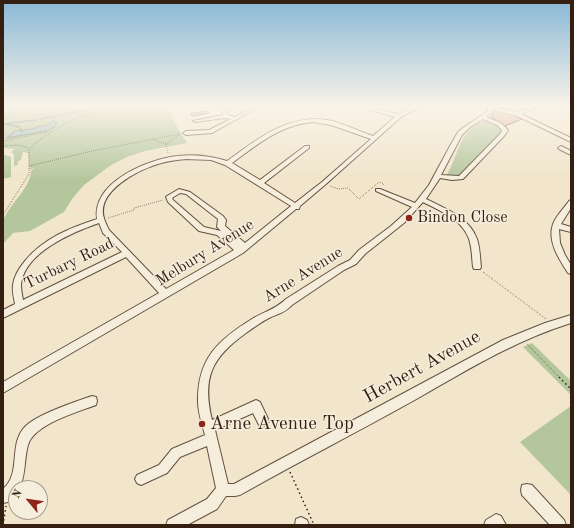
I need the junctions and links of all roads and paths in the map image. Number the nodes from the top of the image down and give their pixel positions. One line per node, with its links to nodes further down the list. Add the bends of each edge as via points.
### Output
1 (50, 131): 13 (path); 18 (path)
2 (212, 131): 9 (street)
3 (276, 131): 21 (street)
4 (351, 131): 10 (street)
5 (382, 131): 10 (street, Melbury Avenue)
6 (464, 131): 23 (street, Arne Avenue)
7 (505, 131): 23 (street, via 462,178)
8 (552, 131): 12 (street)
9 (186, 133)
10 (374, 138): 25 (street, Melbury Avenue)
11 (152, 140): 14 (path); 14 (path, via 180,134); 22 (path)
12 (571, 140)
13 (3, 141)
14 (166, 144): 20 (path)
15 (3, 146): 18 (path, via 19,145)
16 (307, 147): 24 (street)
17 (561, 148): 19 (street)
18 (29, 149): 22 (path)
19 (571, 153)
20 (169, 159): 21 (street, via 199,157); 32 (street, via 138,169 115,184 100,206)
21 (228, 163): 24 (street)
22 (29, 166): 31 (path, via 26,181)
23 (439, 176): 29 (street, Arne Avenue)
24 (260, 183): 30 (street)
25 (324, 183): 26 (path, via 339,189 348,188 359,198 379,182); 30 (street, Melbury Avenue)
26 (383, 185): 29 (street, via 376,192)
27 (168, 199): 32 (path); 34 (street, via 202,228); 34 (street, via 179,191 188,193 222,220)
28 (571, 202): 33 (street)
29 (419, 203): 38 (street, via 452,216 467,227 473,239); 50 (street, Arne Avenue, via 349,266 341,268 288,302 282,310 266,315 227,341 213,358 204,379 203,403)
30 (297, 207): 36 (street, Melbury Avenue)
31 (3, 215)
32 (100, 220): 37 (street, via 106,231); 41 (street, via 69,231 39,250 19,278 17,286)
33 (556, 225): 35 (street); 39 (street, via 557,246)
34 (218, 229): 36 (street)
35 (571, 230)
36 (243, 249): 40 (street, Melbury Avenue)
37 (127, 253): 40 (street); 41 (street, Turbary Road)
38 (477, 267): 44 (path)
39 (571, 271)
40 (166, 294): 46 (street, Melbury Avenue)
41 (20, 306): 42 (street, Turbary Road)
42 (3, 314)
43 (571, 319): 44 (street, Herbert Avenue)
44 (553, 324): 45 (street, Herbert Avenue)
45 (520, 336): 47 (path); 51 (street, Herbert Avenue)
46 (3, 388)
47 (571, 389)
48 (92, 401): 55 (street, via 46,420 28,432 23,441 18,479 14,488)
49 (263, 421): 50 (street, via 256,406)
50 (210, 432): 52 (street, via 176,454 163,469); 53 (street, Arne Avenue)
51 (286, 462): 53 (street, Herbert Avenue, via 235,490); 58 (path)
52 (141, 479)
53 (223, 490): 57 (street, via 212,504)
54 (527, 490): 59 (street)
55 (5, 495): 56 (path)
56 (3, 525)
57 (173, 525)
58 (306, 525)
59 (559, 525)

